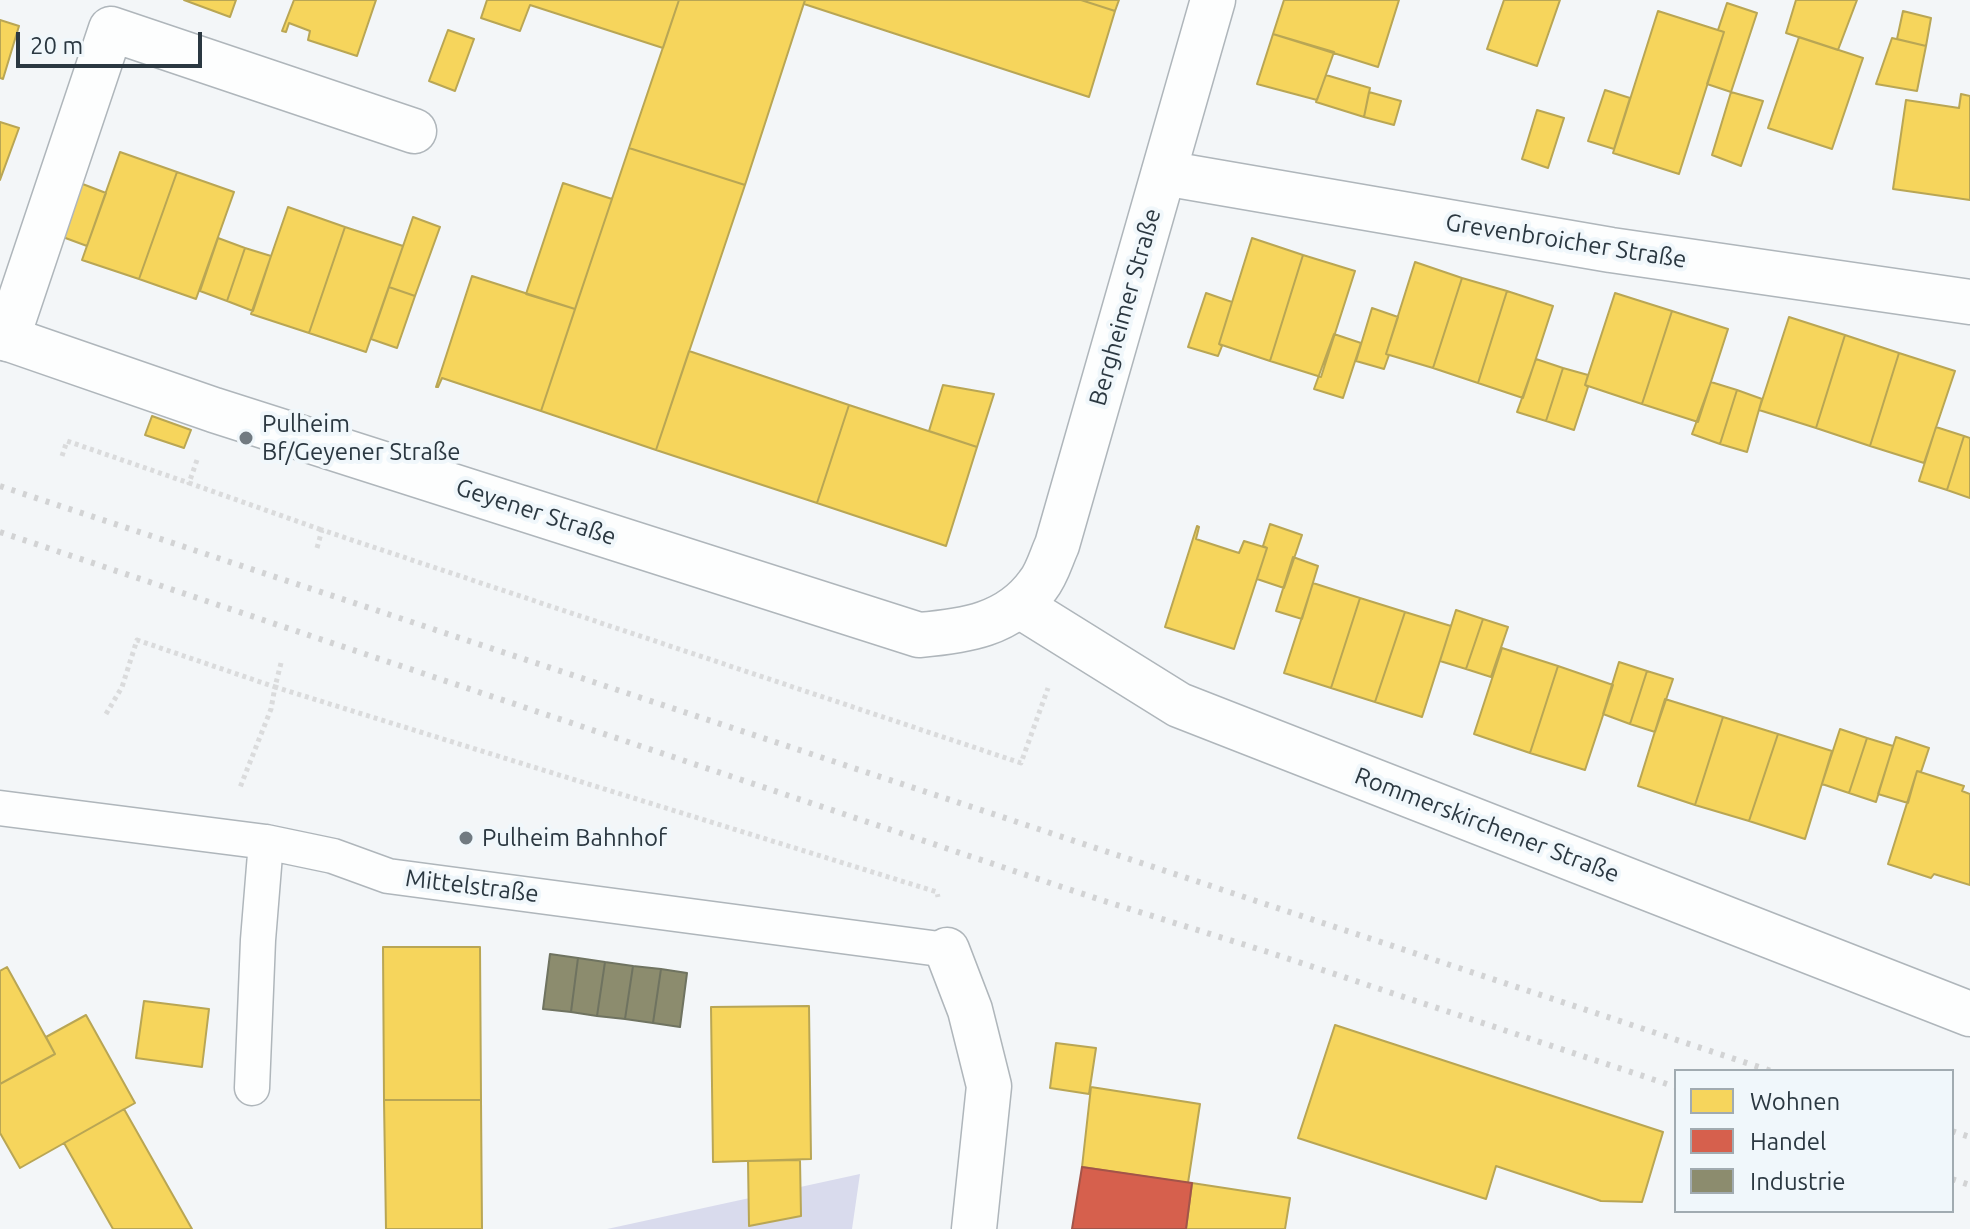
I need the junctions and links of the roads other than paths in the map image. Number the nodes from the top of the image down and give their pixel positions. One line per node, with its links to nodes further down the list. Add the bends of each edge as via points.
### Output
1 (1213, 0): 3 (street, Bergheimer Straße)
2 (414, 131): 5 (street, Geyener Straße, via 111,29)
3 (1164, 173): 4 (street, Grevenbroicher Straße, via 1611,250); 6 (street, Bergheimer Straße, via 1057,545 1040,583)
4 (1970, 302)
5 (4, 338): 6 (street, Geyener Straße, via 919,635 961,631)
6 (1020, 606): 10 (street, Rommerskirchener Straße, via 1179,705)
7 (0, 808): 8 (lane, Mittelstraße)
8 (266, 842): 9 (lane, Mittelstraße, via 333,856 388,876); 11 (lane)
9 (947, 950): 12 (street, via 970,1010 989,1086)
10 (1970, 1014)
11 (252, 1088)
12 (974, 1229)

